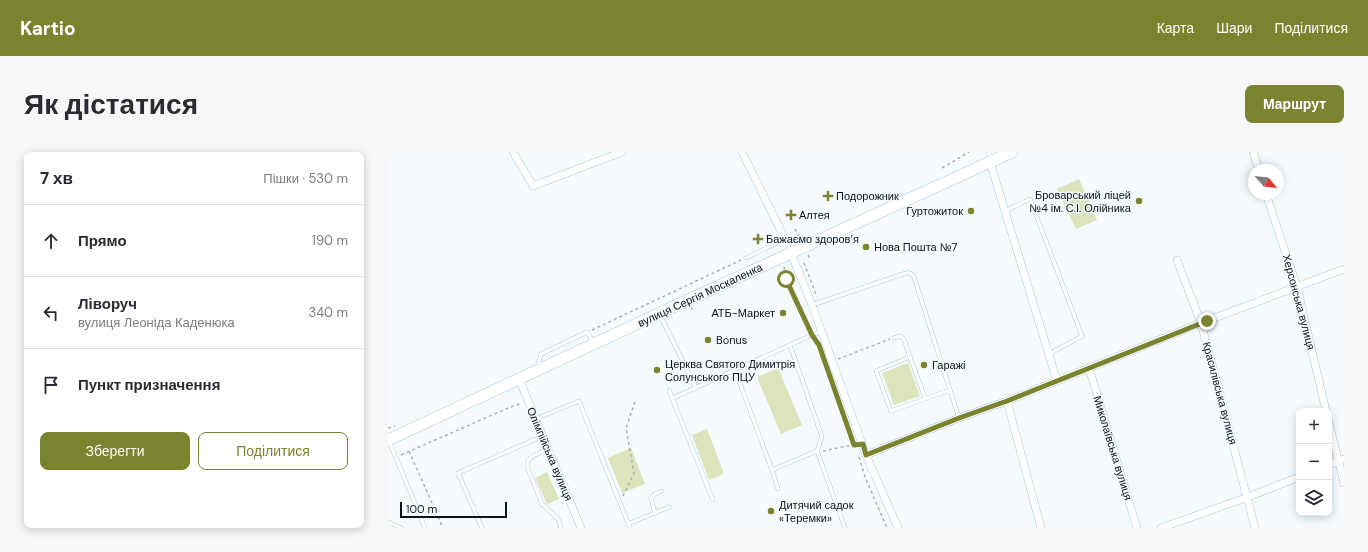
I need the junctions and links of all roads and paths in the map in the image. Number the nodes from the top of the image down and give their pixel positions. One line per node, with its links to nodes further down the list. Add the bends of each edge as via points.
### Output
1 (513, 152): 2 (street, via 533,186)
2 (622, 152)
3 (742, 152): 12 (street)
4 (969, 152): 9 (path)
5 (1012, 152): 7 (main road, вулиця Сергія Москаленка)
6 (1253, 152): 8 (street)
7 (990, 158): 11 (street); 13 (main road, вулиця Сергія Москаленка)
8 (1256, 164)
9 (942, 168)
10 (1268, 200): 19 (street, Херсонська вулиця)
11 (1005, 211): 29 (street); 29 (lane, via 1030,199 1082,336)
12 (785, 239): 13 (lane); 14 (lane)
13 (791, 253): 20 (street); 21 (main road, вулиця Сергія Москаленка)
14 (746, 258): 24 (path)
15 (1177, 260): 22 (street, Красилівська вулиця)
16 (804, 263): 20 (path)
17 (784, 267): 25 (path, via 786,279)
18 (1344, 269): 19 (street)
19 (1297, 287): 22 (street); 45 (street, Херсонська вулиця)
20 (816, 304): 23 (street); 39 (lane, via 903,274 912,274)
21 (659, 314): 27 (main road, вулиця Сергія Москаленка); 37 (lane)
22 (1201, 323): 32 (street); 64 (street, Красилівська вулиця)
23 (821, 331): 25 (lane); 31 (street)
24 (587, 332): 27 (lane); 33 (lane, via 541,354)
25 (812, 335): 28 (lane)
26 (894, 338): 30 (lane, via 900,336 904,339); 31 (path)
27 (594, 344): 33 (main road, вулиця Сергія Москаленка)
28 (790, 345): 34 (lane); 55 (lane, via 822,437)
29 (1049, 354): 36 (street)
30 (910, 357): 42 (lane); 42 (lane, via 876,371 891,411)
31 (832, 361): 51 (street)
32 (1089, 368): 36 (street); 81 (street, Миколаївська вулиця)
33 (538, 370): 35 (main road, вулиця Сергія Москаленка)
34 (735, 370): 37 (lane); 59 (lane)
35 (519, 379): 43 (street, Олімпійська вулиця); 50 (main road, вулиця Сергія Москаленка)
36 (1057, 380): 44 (street)
37 (696, 388): 41 (lane)
38 (669, 390): 41 (lane)
39 (950, 390): 42 (lane); 46 (lane)
40 (636, 398): 66 (path, via 626,428 634,473)
41 (673, 398): 65 (lane)
42 (926, 398)
43 (528, 401): 47 (street, Олімпійська вулиця); 54 (path)
44 (1007, 401): 46 (street); 80 (street)
45 (1325, 408)
46 (959, 418): 56 (street)
47 (536, 419): 49 (street, Олімпійська вулиця); 66 (lane, via 579,401)
48 (1332, 432): 58 (street)
49 (543, 436): 53 (street, Олімпійська вулиця); 74 (lane, via 458,473)
50 (388, 439): 57 (lane)
51 (863, 444): 52 (path); 56 (street)
52 (854, 445): 55 (path); 78 (path)
53 (548, 449): 75 (lane, via 526,463 542,504 558,519); 76 (street, Олімпійська вулиця)
54 (410, 451): 57 (path); 73 (path)
55 (817, 451): 59 (lane); 77 (lane)
56 (866, 455): 79 (street)
57 (395, 457): 72 (lane)
58 (1341, 461): 61 (street)
59 (772, 470): 62 (lane)
60 (1296, 478): 64 (street)
61 (1344, 484)
62 (778, 489)
63 (662, 491): 68 (lane, via 651,498)
64 (1248, 497): 82 (street); 83 (street, Красилівська вулиця)
65 (713, 500)
66 (620, 503): 70 (lane)
67 (669, 507): 68 (lane)
68 (655, 513): 70 (lane)
69 (388, 522): 71 (lane)
70 (629, 526)
71 (401, 528)
72 (425, 528)
73 (443, 528)
74 (482, 528)
75 (561, 528)
76 (581, 528)
77 (845, 528)
78 (887, 528)
79 (898, 528)
80 (1041, 528)
81 (1137, 528)
82 (1161, 528)
83 (1255, 528)

